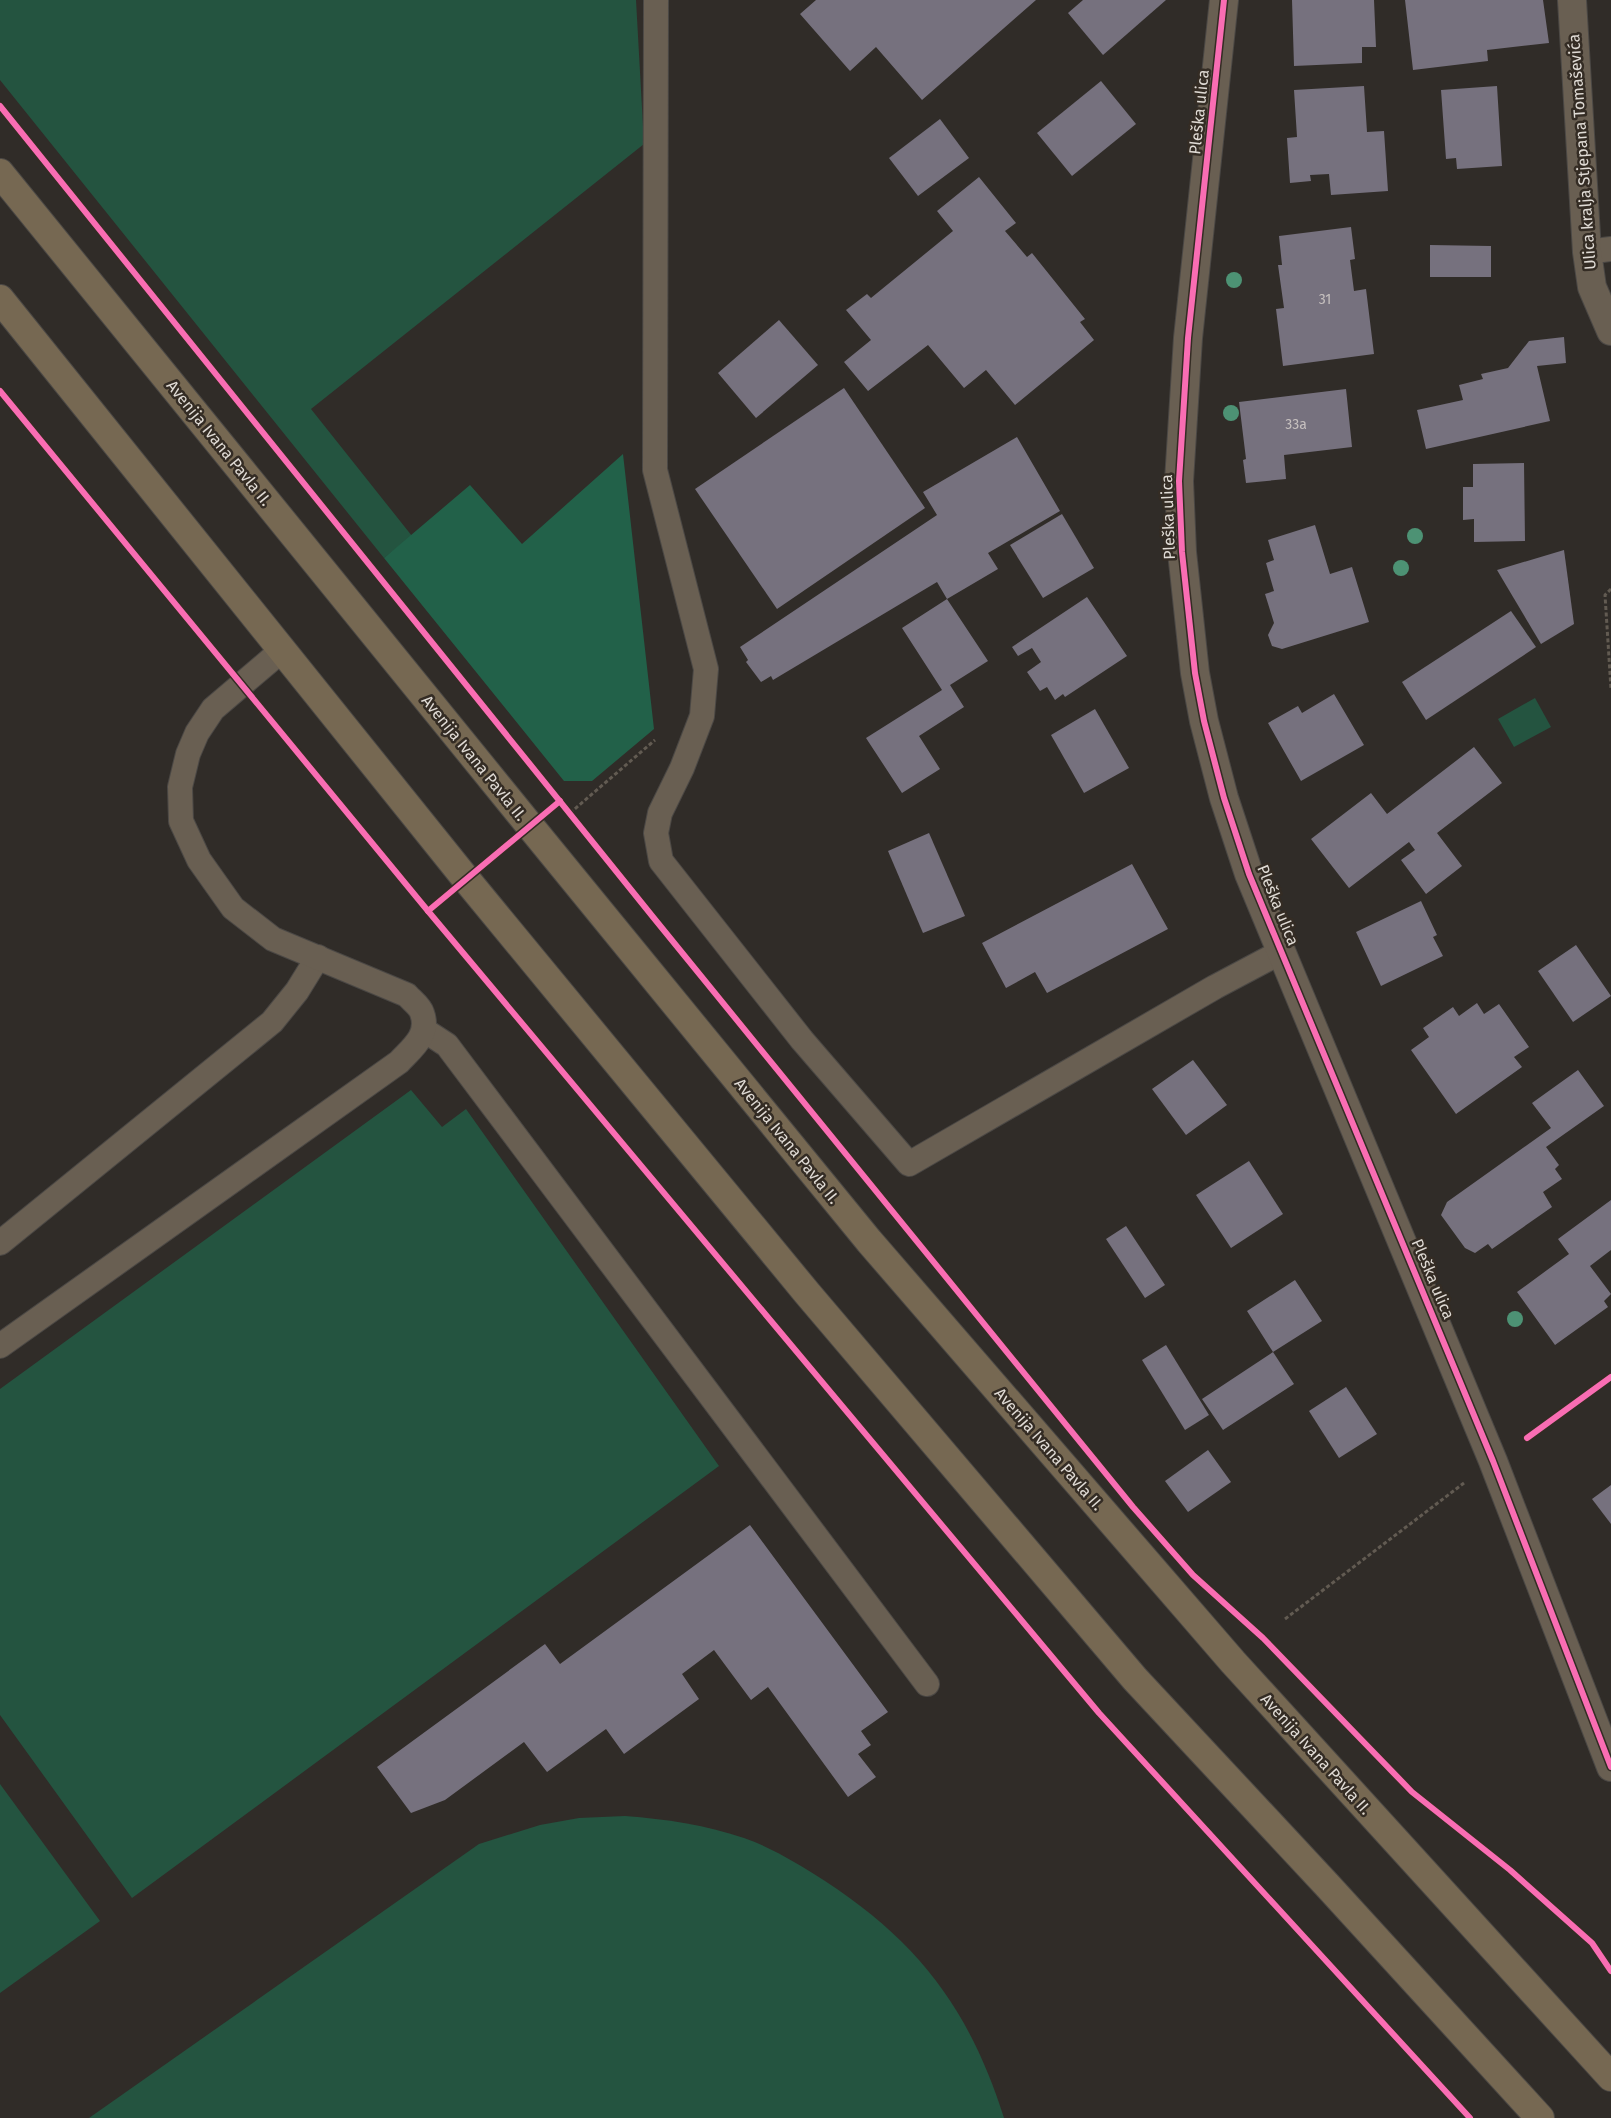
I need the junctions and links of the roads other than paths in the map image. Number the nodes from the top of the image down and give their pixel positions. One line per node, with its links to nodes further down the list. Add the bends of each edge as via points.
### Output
1 (656, 0): 9 (lane, via 655,470 706,670 702,716 660,813 656,833 661,860 802,1040 909,1164 1215,987)
2 (1224, 0): 9 (street, Pleška ulica, via 1187,348 1179,482 1182,552 1188,621 1204,722 1249,874)
3 (1572, 0): 5 (street, Ulica kralja Stjepana Tomaševića)
4 (0, 173): 16 (main road, Avenija Ivana Pavla II., via 869,1241 1233,1662)
5 (1599, 250): 7 (street, Ulica kralja Stjepana Tomaševića, via 1592,287)
6 (0, 299): 8 (main road)
7 (1611, 331)
8 (281, 651): 10 (lane, via 213,709 197,733 180,787 181,820 199,860 233,908 272,939); 17 (main road, via 800,1285 1122,1664)
9 (1282, 952): 15 (street, Pleška ulica, via 1493,1461)
10 (318, 957): 11 (lane, via 407,994 422,1012); 12 (lane, via 272,1022)
11 (424, 1030): 13 (lane, via 419,1042 398,1062); 14 (lane, via 447,1045)
12 (0, 1244)
13 (0, 1346)
14 (927, 1684)
15 (1611, 1767)
16 (1611, 2077)
17 (1540, 2118)

